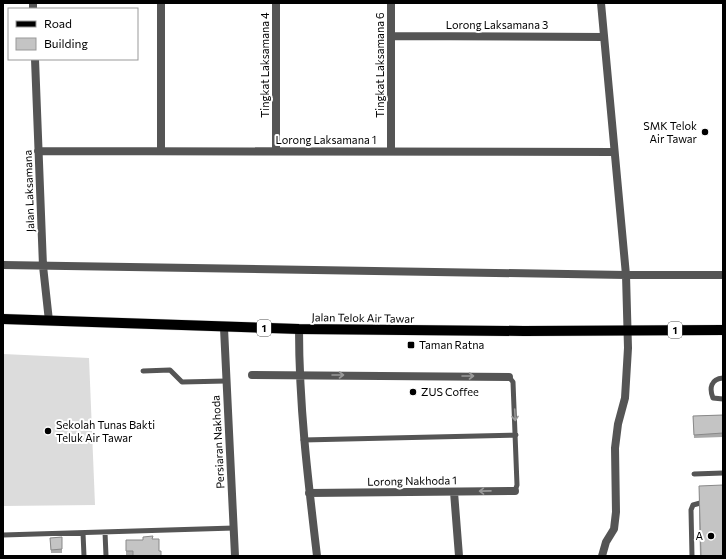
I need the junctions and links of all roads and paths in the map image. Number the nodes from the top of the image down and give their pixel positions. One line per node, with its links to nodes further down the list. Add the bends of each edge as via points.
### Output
1 (161, 3): 9 (street)
2 (276, 3): 10 (street, Tingkat Laksamana 4)
3 (391, 3): 5 (street, Tingkat Laksamana 6)
4 (601, 3): 6 (street)
5 (391, 36): 6 (street, Lorong Laksamana 3); 11 (street, Tingkat Laksamana 6)
6 (604, 37): 12 (street)
7 (35, 60): 8 (street, Jalan Laksamana)
8 (38, 151): 9 (street, Lorong Laksamana 1); 14 (street, Jalan Laksamana)
9 (161, 151): 10 (street, Lorong Laksamana 1)
10 (276, 151): 11 (street, Lorong Laksamana 1)
11 (390, 151): 12 (street, Lorong Laksamana 1)
12 (614, 152): 15 (street)
13 (3, 266): 14 (street)
14 (43, 266): 15 (street); 18 (street, Jalan Laksamana)
15 (626, 275): 16 (street); 21 (street)
16 (723, 275)
17 (3, 320): 18 (main road, Jalan Telok Air Tawar / 1)
18 (49, 321): 19 (main road, Jalan Telok Air Tawar / 1)
19 (224, 328): 20 (main road, Jalan Telok Air Tawar / 1); 28 (street, Persiaran Nakhoda)
20 (299, 329): 21 (main road, Jalan Telok Air Tawar / 1); 25 (street)
21 (628, 330): 22 (main road, Jalan Telok Air Tawar / 1); 47 (street, via 625,398 615,448 616,512 614,529 606,542)
22 (723, 330)
23 (143, 371): 28 (lane, via 170,370 182,382)
24 (252, 375): 25 (street)
25 (299, 375): 26 (street, one-way to 26); 31 (street)
26 (509, 377): 30 (lane, one-way to 30, via 513,382)
27 (723, 378): 29 (lane, via 714,380 711,384 713,398)
28 (226, 381): 38 (street, Persiaran Nakhoda)
29 (723, 400)
30 (516, 435): 31 (lane); 34 (lane)
31 (303, 440): 36 (street)
32 (723, 473): 33 (lane)
33 (694, 474)
34 (515, 491): 35 (street, Lorong Nakhoda 1, one-way to 35)
35 (454, 492): 36 (street, Lorong Nakhoda 1); 46 (street)
36 (309, 493): 45 (street)
37 (710, 501): 48 (lane, via 693,505 691,510)
38 (234, 528): 39 (lane); 44 (street, Persiaran Nakhoda)
39 (105, 532): 40 (lane); 43 (lane)
40 (83, 533): 41 (lane); 42 (lane)
41 (3, 535)
42 (84, 556)
43 (106, 556)
44 (235, 556)
45 (317, 556)
46 (459, 556)
47 (602, 556)
48 (692, 556)

